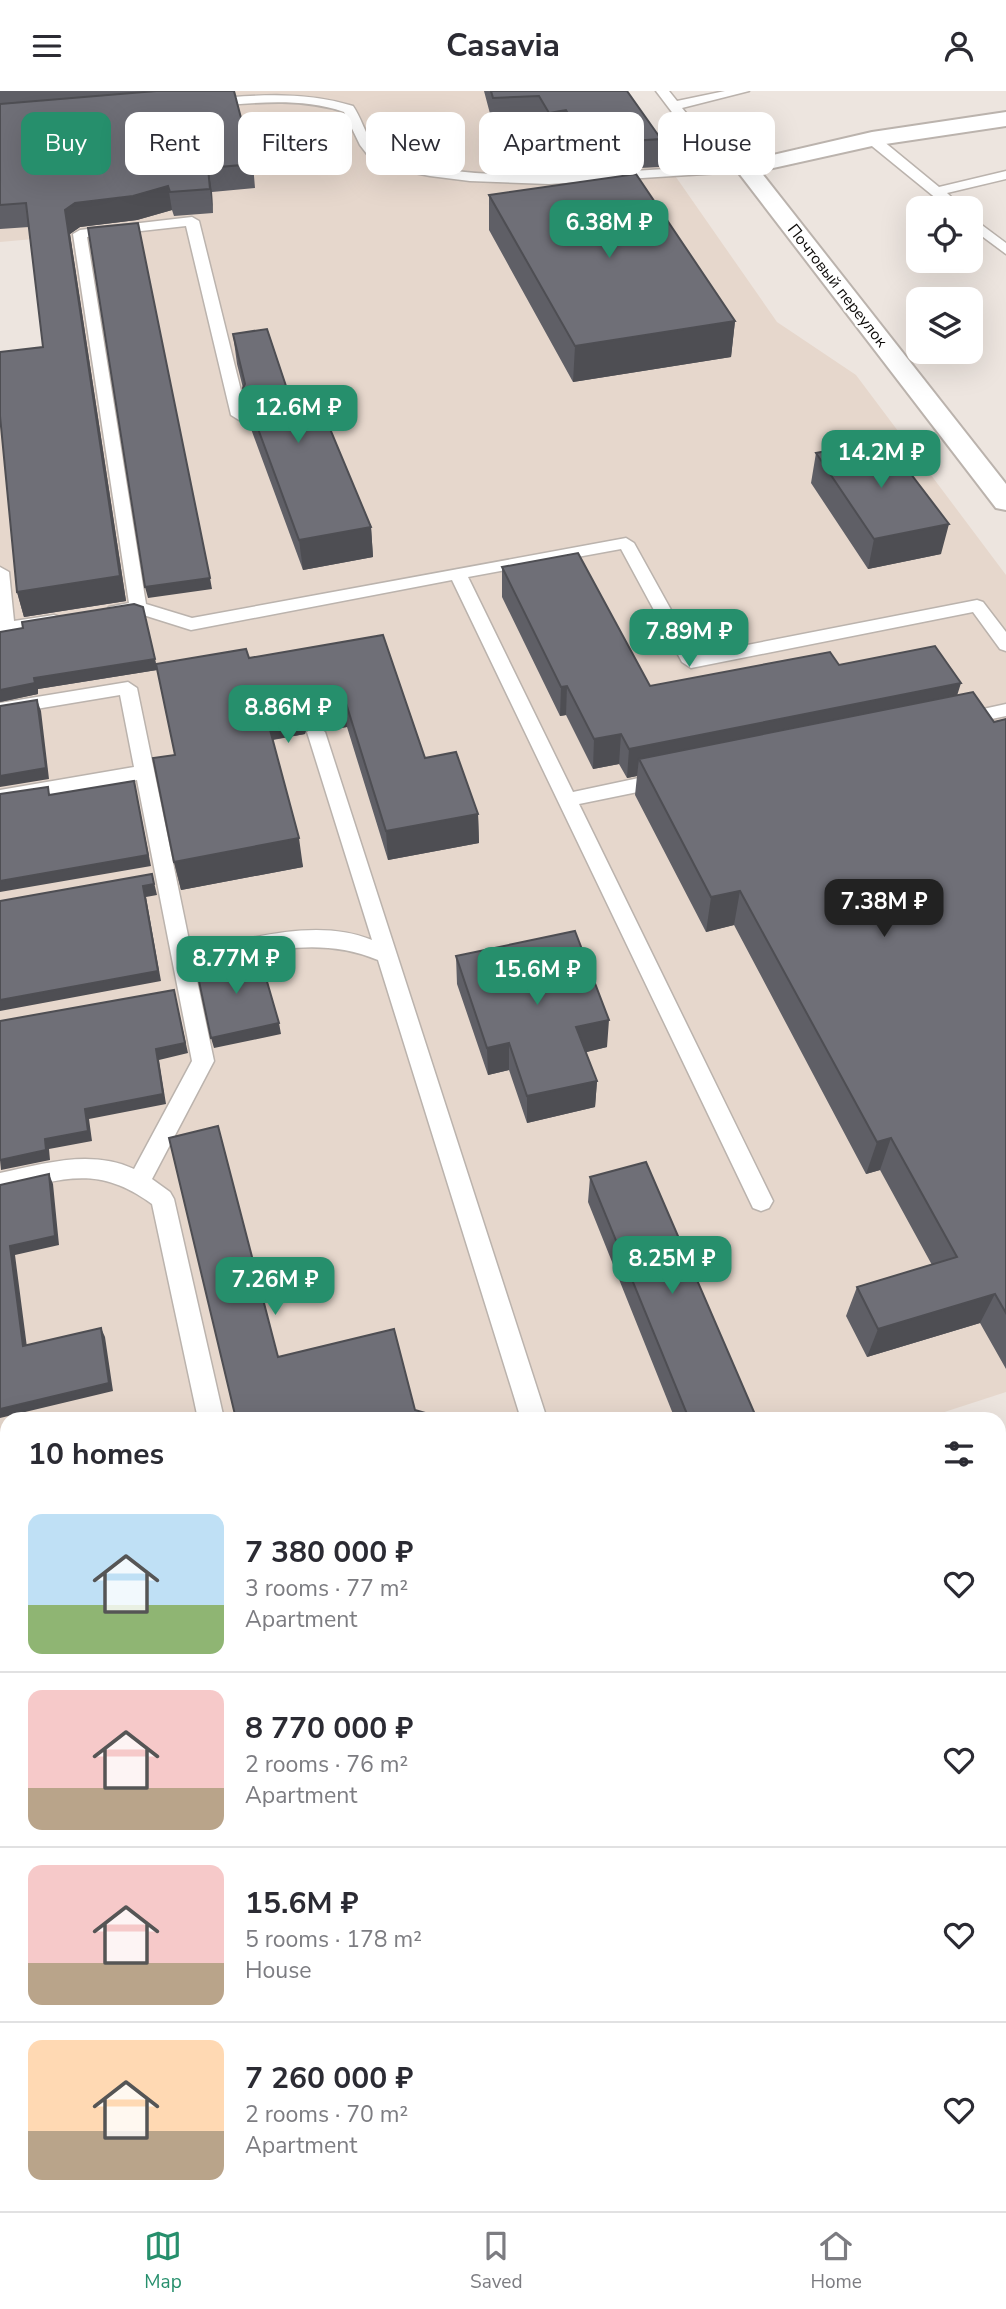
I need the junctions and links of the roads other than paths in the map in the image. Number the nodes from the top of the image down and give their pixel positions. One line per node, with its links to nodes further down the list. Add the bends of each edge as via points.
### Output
1 (662, 91): 4 (lane)
2 (743, 91): 4 (lane)
3 (192, 104): 9 (lane, via 289,97 333,103 349,109 376,157 444,175 558,182)
4 (673, 106): 5 (lane)
5 (678, 112)
6 (1006, 120): 7 (street)
7 (872, 139): 8 (street); 12 (lane)
8 (775, 161)
9 (658, 171)
10 (751, 175): 17 (street, Почтовый переулок)
11 (1006, 175): 12 (lane)
12 (936, 192): 13 (lane)
13 (941, 196)
14 (983, 231): 15 (lane)
15 (1006, 250)
16 (239, 415): 20 (lane, via 192,221 80,234)
17 (1006, 502)
18 (0, 572): 23 (lane)
19 (458, 574): 20 (lane, via 191,624); 24 (lane, via 626,543 691,662 977,606); 32 (lane)
20 (138, 607): 21 (lane)
21 (99, 614)
22 (72, 618): 23 (lane)
23 (3, 629)
24 (1006, 645)
25 (0, 709): 29 (lane, via 128,688)
26 (1006, 710): 27 (lane)
27 (937, 724)
28 (316, 732): 35 (lane)
29 (145, 772): 31 (lane); 33 (lane)
30 (691, 775): 32 (lane)
31 (0, 797)
32 (567, 800): 41 (lane)
33 (166, 873): 34 (lane); 36 (lane)
34 (140, 878)
35 (387, 955): 36 (lane, via 355,942 309,937); 43 (lane)
36 (183, 960): 37 (lane)
37 (188, 987): 38 (lane); 39 (lane, via 202,1061)
38 (162, 992)
39 (140, 1180): 40 (lane, via 115,1169 87,1166); 42 (lane, via 162,1199)
40 (0, 1183)
41 (761, 1201)
42 (209, 1412)
43 (532, 1412)

